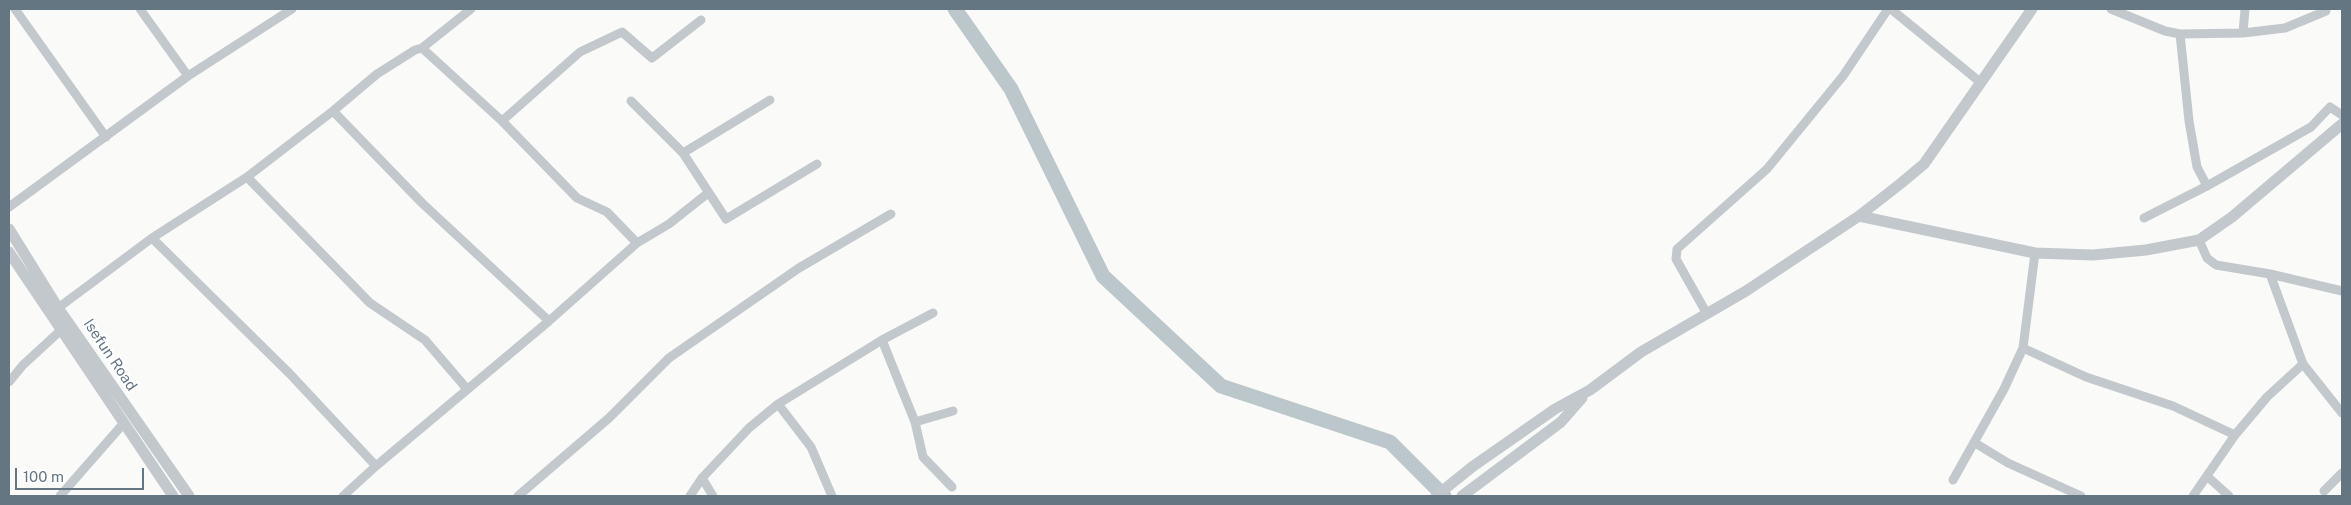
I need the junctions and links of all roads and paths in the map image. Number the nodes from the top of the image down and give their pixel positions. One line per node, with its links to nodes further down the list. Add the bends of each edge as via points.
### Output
1 (15, 9): 23 (street)
2 (140, 9): 15 (street)
3 (292, 9): 10 (street)
4 (471, 9): 14 (street)
5 (1890, 9): 16 (street); 43 (street, via 1843,76 1767,169 1677,249 1676,259)
6 (2032, 9): 16 (street)
7 (2111, 9): 12 (street)
8 (2245, 9): 13 (street)
9 (2326, 11): 13 (street, via 2285,28)
10 (281, 13): 15 (street)
11 (701, 20): 21 (street, via 652,58 622,32 580,52)
12 (2180, 34): 13 (street); 27 (street, via 2188,121 2197,167)
13 (2243, 34)
14 (422, 48): 19 (street, via 377,74); 21 (street)
15 (188, 76): 23 (street)
16 (1980, 82): 31 (street, via 1924,164)
17 (631, 100): 24 (street)
18 (770, 100): 24 (street)
19 (333, 111): 26 (street); 44 (street, via 422,203)
20 (2342, 115): 27 (street, via 2330,107 2311,127)
21 (502, 121): 36 (street, via 577,198 607,212)
22 (2342, 124): 35 (street, via 2232,217)
23 (106, 137): 29 (street)
24 (683, 154): 28 (street)
25 (817, 164): 28 (street, via 726,218)
26 (247, 177): 34 (street); 50 (street, via 370,303 424,340)
27 (2207, 186): 32 (street)
28 (708, 193): 36 (street, via 670,224)
29 (9, 207)
30 (891, 214): 70 (street, via 791,273 669,358 609,418)
31 (1858, 216): 38 (street); 43 (street)
32 (2144, 218)
33 (9, 229): 41 (street, Isefun Road)
34 (152, 238): 41 (street); 59 (street, via 290,374)
35 (2199, 240): 38 (street, via 2093,255); 39 (street, via 2207,258 2216,265)
36 (637, 243): 44 (street)
37 (9, 252): 45 (street, Isefun Road)
38 (2034, 253): 47 (street)
39 (2270, 274): 40 (street); 48 (street)
40 (2342, 291)
41 (58, 308): 68 (street, Isefun Road)
42 (933, 313): 46 (street)
43 (1707, 314): 51 (street, via 1641,352)
44 (549, 322): 50 (street)
45 (60, 330): 49 (street); 56 (street, Isefun Road)
46 (882, 340): 52 (street); 55 (street)
47 (2023, 348): 57 (street, via 2086,377 2173,406); 58 (street)
48 (2303, 364): 54 (street); 57 (street, via 2267,397)
49 (9, 382)
50 (467, 389): 59 (street)
51 (1590, 390): 74 (street, via 1556,409); 75 (street, via 1561,422)
52 (778, 404): 62 (street, via 749,428); 73 (street, via 811,447)
53 (953, 411): 55 (street)
54 (2342, 413)
55 (915, 422): 64 (street, via 923,457)
56 (122, 424): 66 (street); 67 (street, Isefun Road)
57 (2235, 435): 61 (street)
58 (1975, 444): 63 (street); 76 (street)
59 (376, 466): 69 (street)
60 (2342, 473): 65 (street)
61 (2208, 477): 77 (street); 78 (street)
62 (702, 478): 71 (street); 72 (street)
63 (1953, 480)
64 (952, 487)
65 (2324, 491)
66 (60, 496)
67 (173, 496)
68 (189, 496)
69 (343, 496)
70 (518, 496)
71 (690, 496)
72 (713, 496)
73 (832, 496)
74 (1436, 496)
75 (1462, 496)
76 (2080, 496)
77 (2193, 496)
78 (2229, 496)

